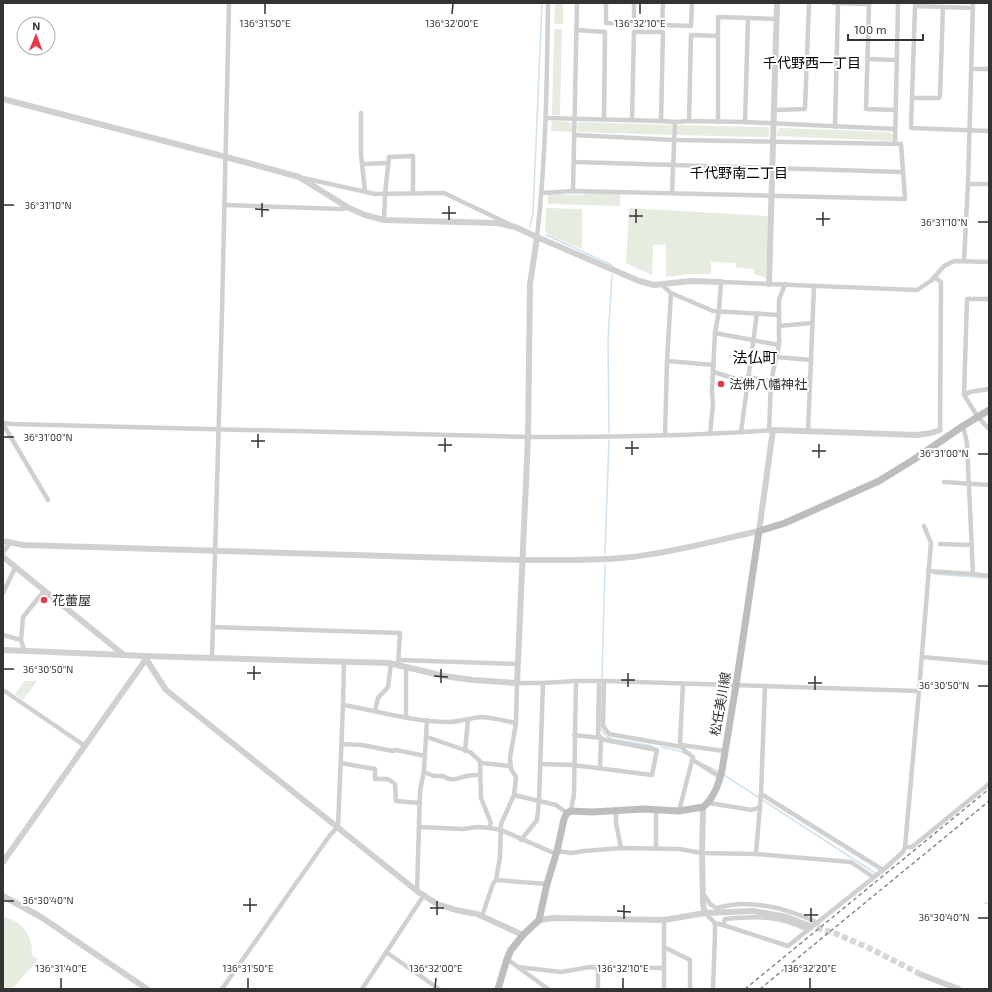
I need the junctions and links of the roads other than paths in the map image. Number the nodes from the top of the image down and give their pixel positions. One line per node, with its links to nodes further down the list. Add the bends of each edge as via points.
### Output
1 (229, 3): 48 (street)
2 (548, 3): 30 (street)
3 (577, 3): 17 (street)
4 (606, 3): 5 (street, via 606,23 634,24)
5 (634, 3)
6 (663, 3): 7 (street, via 662,25 691,26)
7 (692, 3)
8 (777, 3): 16 (street)
9 (808, 3): 20 (street)
10 (834, 3): 11 (street)
11 (838, 3): 21 (street, via 869,4); 40 (street)
12 (898, 3): 22 (street)
13 (973, 5): 14 (street); 23 (street)
14 (943, 7): 25 (street, via 940,96); 25 (street, via 915,6)
15 (748, 18): 16 (street); 18 (street, via 718,17); 38 (street)
16 (777, 19): 19 (street)
17 (576, 30): 31 (street); 32 (street, via 605,32)
18 (718, 36): 35 (street, via 691,36); 37 (street)
19 (776, 58): 20 (street); 27 (street)
20 (807, 58): 27 (street, via 805,109)
21 (867, 59): 22 (street); 28 (street, via 866,109)
22 (897, 60): 28 (street)
23 (972, 69): 24 (street); 42 (street)
24 (989, 69)
25 (912, 98): 42 (street, via 911,128)
26 (3, 99): 48 (street)
27 (775, 110): 39 (street)
28 (895, 110): 41 (street)
29 (361, 113): 51 (street)
30 (546, 118): 31 (street); 60 (street)
31 (576, 118): 32 (street); 44 (street)
32 (604, 119): 33 (street)
33 (632, 120): 34 (street); 34 (street, via 634,32 663,32)
34 (661, 120): 36 (street)
35 (689, 121): 36 (street); 37 (street)
36 (674, 122): 45 (street)
37 (718, 122): 38 (street)
38 (745, 122): 39 (street)
39 (774, 124): 40 (street); 46 (street)
40 (835, 127): 41 (street)
41 (895, 129): 47 (street)
42 (969, 130): 43 (street); 56 (street)
43 (989, 131)
44 (575, 135): 45 (street); 49 (street)
45 (674, 140): 46 (street); 52 (street)
46 (774, 141): 47 (street); 53 (street)
47 (895, 144): 54 (street, via 901,144)
48 (226, 157): 55 (street); 65 (street)
49 (574, 162): 52 (street); 59 (street)
50 (388, 163): 51 (street); 61 (street, via 389,157 413,156); 62 (street)
51 (362, 164): 58 (street)
52 (673, 166): 53 (street); 63 (street)
53 (773, 169): 54 (street); 64 (street)
54 (902, 172): 64 (street, via 905,199)
55 (299, 177): 58 (street); 66 (street)
56 (968, 184): 57 (street); 70 (street)
57 (989, 184)
58 (365, 191): 62 (street)
59 (573, 191): 60 (street); 63 (street)
60 (542, 192): 69 (street)
61 (413, 193): 62 (street); 68 (street, via 444,193)
62 (385, 194): 67 (street)
63 (672, 194): 64 (street)
64 (772, 196): 74 (street)
65 (224, 206): 66 (street); 102 (street)
66 (350, 208): 67 (street)
67 (384, 220): 68 (street, via 497,223)
68 (515, 227): 69 (street)
69 (537, 237): 76 (street, via 639,281); 109 (street, via 530,284)
70 (964, 261): 71 (street); 72 (street, via 954,261 944,266)
71 (989, 262)
72 (934, 277): 77 (street, via 917,290); 103 (street, via 941,282)
73 (721, 282): 74 (street); 76 (street, via 691,281); 80 (street)
74 (769, 284): 75 (street)
75 (785, 284): 77 (street); 82 (street, via 779,300)
76 (662, 285): 78 (street)
77 (814, 286): 83 (street)
78 (670, 293): 80 (street, via 713,311); 90 (street)
79 (989, 299): 96 (street, via 967,298)
80 (719, 311): 81 (street); 85 (street)
81 (757, 313): 82 (street); 86 (street)
82 (779, 315): 84 (street)
83 (812, 323): 84 (street); 89 (street)
84 (779, 326): 87 (street)
85 (715, 333): 86 (street); 91 (street)
86 (753, 341): 87 (street); 93 (street)
87 (779, 346): 88 (street)
88 (776, 358): 89 (street); 94 (street)
89 (811, 360): 105 (street)
90 (667, 361): 91 (street); 108 (street)
91 (714, 365): 92 (street)
92 (714, 372): 93 (street, via 736,379); 107 (street)
93 (747, 378): 94 (street); 106 (street)
94 (771, 381): 104 (street)
95 (989, 389): 96 (street)
96 (964, 395): 98 (street)
97 (989, 410): 98 (main road)
98 (978, 417): 100 (main road); 101 (street)
99 (3, 423): 102 (street); 113 (street)
100 (962, 426): 111 (street, via 967,443); 115 (main road, via 880,481 785,523)
101 (989, 429)
102 (219, 430): 109 (street); 120 (street)
103 (940, 430): 105 (street, via 916,435)
104 (771, 431): 105 (street); 106 (street); 115 (street)
105 (808, 431)
106 (741, 432): 107 (street)
107 (710, 434): 108 (street)
108 (665, 435): 109 (street)
109 (528, 437): 123 (street)
110 (944, 482): 111 (street)
111 (968, 484): 112 (street); 119 (street)
112 (989, 485)
113 (48, 500)
114 (924, 526): 125 (street, via 931,543)
115 (759, 531): 123 (street, via 696,546 621,558); 150 (main road, 松任美川線)
116 (3, 541): 117 (street)
117 (11, 542): 120 (street, via 23,545); 121 (street)
118 (940, 544): 119 (street)
119 (971, 546): 126 (street)
120 (215, 551): 123 (street); 130 (street)
121 (3, 552)
122 (3, 557): 124 (street)
123 (522, 560): 143 (street)
124 (15, 568): 128 (street); 129 (street)
125 (928, 571): 126 (street); 136 (street)
126 (973, 574): 127 (street)
127 (989, 576)
128 (44, 591): 132 (street, via 24,616); 135 (street)
129 (3, 593)
130 (213, 627): 138 (street); 141 (street, via 400,633)
131 (3, 635): 132 (street)
132 (21, 640): 134 (street)
133 (3, 650): 134 (street)
134 (24, 650): 135 (street)
135 (124, 655): 137 (street)
136 (922, 657): 142 (street); 153 (street)
137 (145, 658): 138 (street); 165 (street); 192 (street, via 166,690)
138 (212, 658): 139 (street)
139 (344, 662): 140 (street); 154 (street)
140 (391, 663): 141 (street); 155 (street, via 388,687 378,698)
141 (399, 663): 143 (street); 144 (street)
142 (989, 663)
143 (517, 664): 147 (street)
144 (406, 667): 147 (street, via 444,676); 156 (street)
145 (576, 681): 146 (street); 148 (street); 160 (street)
146 (601, 681): 149 (street); 162 (street, via 598,730); 164 (street, via 604,726 609,734)
147 (517, 683): 148 (street); 159 (street)
148 (543, 683): 174 (street)
149 (682, 684): 150 (street); 166 (street)
150 (736, 685): 151 (street); 169 (main road, 松任美川線)
151 (765, 686): 153 (street); 183 (street)
152 (3, 690): 165 (street)
153 (919, 691): 197 (street)
154 (343, 705): 155 (street); 163 (street)
155 (375, 711): 156 (street)
156 (406, 718): 157 (street)
157 (427, 720): 158 (street); 161 (street)
158 (468, 720): 159 (street, via 482,717); 168 (street)
159 (516, 723): 176 (street)
160 (574, 735): 162 (street); 175 (street)
161 (426, 737): 168 (street); 170 (street)
162 (600, 738): 167 (street); 177 (street)
163 (342, 744): 170 (street); 173 (street)
164 (658, 744): 166 (street); 167 (street)
165 (85, 746): 203 (street)
166 (682, 746): 169 (street); 171 (street)
167 (658, 750): 177 (street, via 652,775)
168 (466, 751): 172 (street)
169 (724, 751): 180 (main road, 松任美川線)
170 (425, 756): 178 (street)
171 (693, 760): 180 (street); 190 (street)
172 (480, 762): 176 (street); 179 (street)
173 (341, 763): 185 (street, via 375,769 375,779 388,779 395,784 396,801); 192 (street)
174 (540, 764): 175 (street); 184 (street)
175 (574, 765): 177 (street); 191 (street, via 574,794)
176 (511, 766): 182 (street, via 516,777)
177 (600, 768)
178 (424, 772): 179 (street, via 447,779); 185 (street)
179 (480, 774): 194 (street, via 481,798 491,823)
180 (721, 775): 186 (main road, 松任美川線)
181 (989, 784): 197 (street, via 912,847)
182 (514, 794): 184 (street); 195 (street, via 501,824)
183 (761, 794): 187 (street); 204 (street)
184 (539, 801): 191 (street); 196 (street, via 537,820)
185 (420, 802): 193 (street)
186 (706, 805): 187 (street, via 752,810); 190 (main road); 201 (street)
187 (760, 807): 202 (street)
188 (616, 810): 189 (main road); 191 (main road); 198 (street)
189 (656, 810): 190 (main road); 199 (street)
190 (679, 811)
191 (569, 812): 200 (main road, via 564,819)
192 (338, 827): 208 (street); 229 (street)
193 (420, 827): 194 (street); 208 (street)
194 (489, 828): 195 (street)
195 (501, 830): 196 (street); 206 (street)
196 (521, 840): 200 (street)
197 (905, 846): 204 (street, via 903,852)
198 (621, 848): 199 (street); 200 (street, via 571,854)
199 (656, 849): 201 (street)
200 (556, 852): 207 (main road)
201 (702, 853): 202 (street); 211 (street)
202 (756, 854): 205 (street, via 851,862)
203 (3, 862)
204 (883, 870): 205 (street)
205 (873, 877): 217 (street)
206 (496, 880): 207 (street); 213 (street)
207 (547, 884): 214 (main road)
208 (417, 891): 209 (street)
209 (424, 895): 213 (street, via 437,904); 222 (street)
210 (3, 896): 228 (street, via 41,917)
211 (703, 896): 212 (street); 217 (street, via 716,908 742,904 771,906)
212 (705, 913): 215 (street); 216 (street); 219 (street, via 753,911 787,917)
213 (482, 916): 220 (street)
214 (539, 920): 215 (street); 220 (main road)
215 (664, 920): 221 (street)
216 (715, 923): 218 (street); 237 (street)
217 (818, 923): 219 (street)
218 (723, 925): 219 (street, via 724,919 754,916); 219 (street, via 788,946)
219 (807, 927)
220 (523, 935): 223 (main road)
221 (664, 946): 226 (street); 236 (street, via 690,960)
222 (386, 952): 230 (street); 231 (street)
223 (507, 959): 224 (street); 232 (main road)
224 (518, 967): 225 (street, via 561,972); 233 (street)
225 (598, 967): 226 (street); 234 (street)
226 (664, 968): 235 (street)
227 (922, 975): 238 (street)
228 (147, 989)
229 (222, 989)
230 (362, 989)
231 (438, 989)
232 (498, 989)
233 (548, 989)
234 (598, 989)
235 (664, 989)
236 (690, 989)
237 (713, 989)
238 (959, 989)

